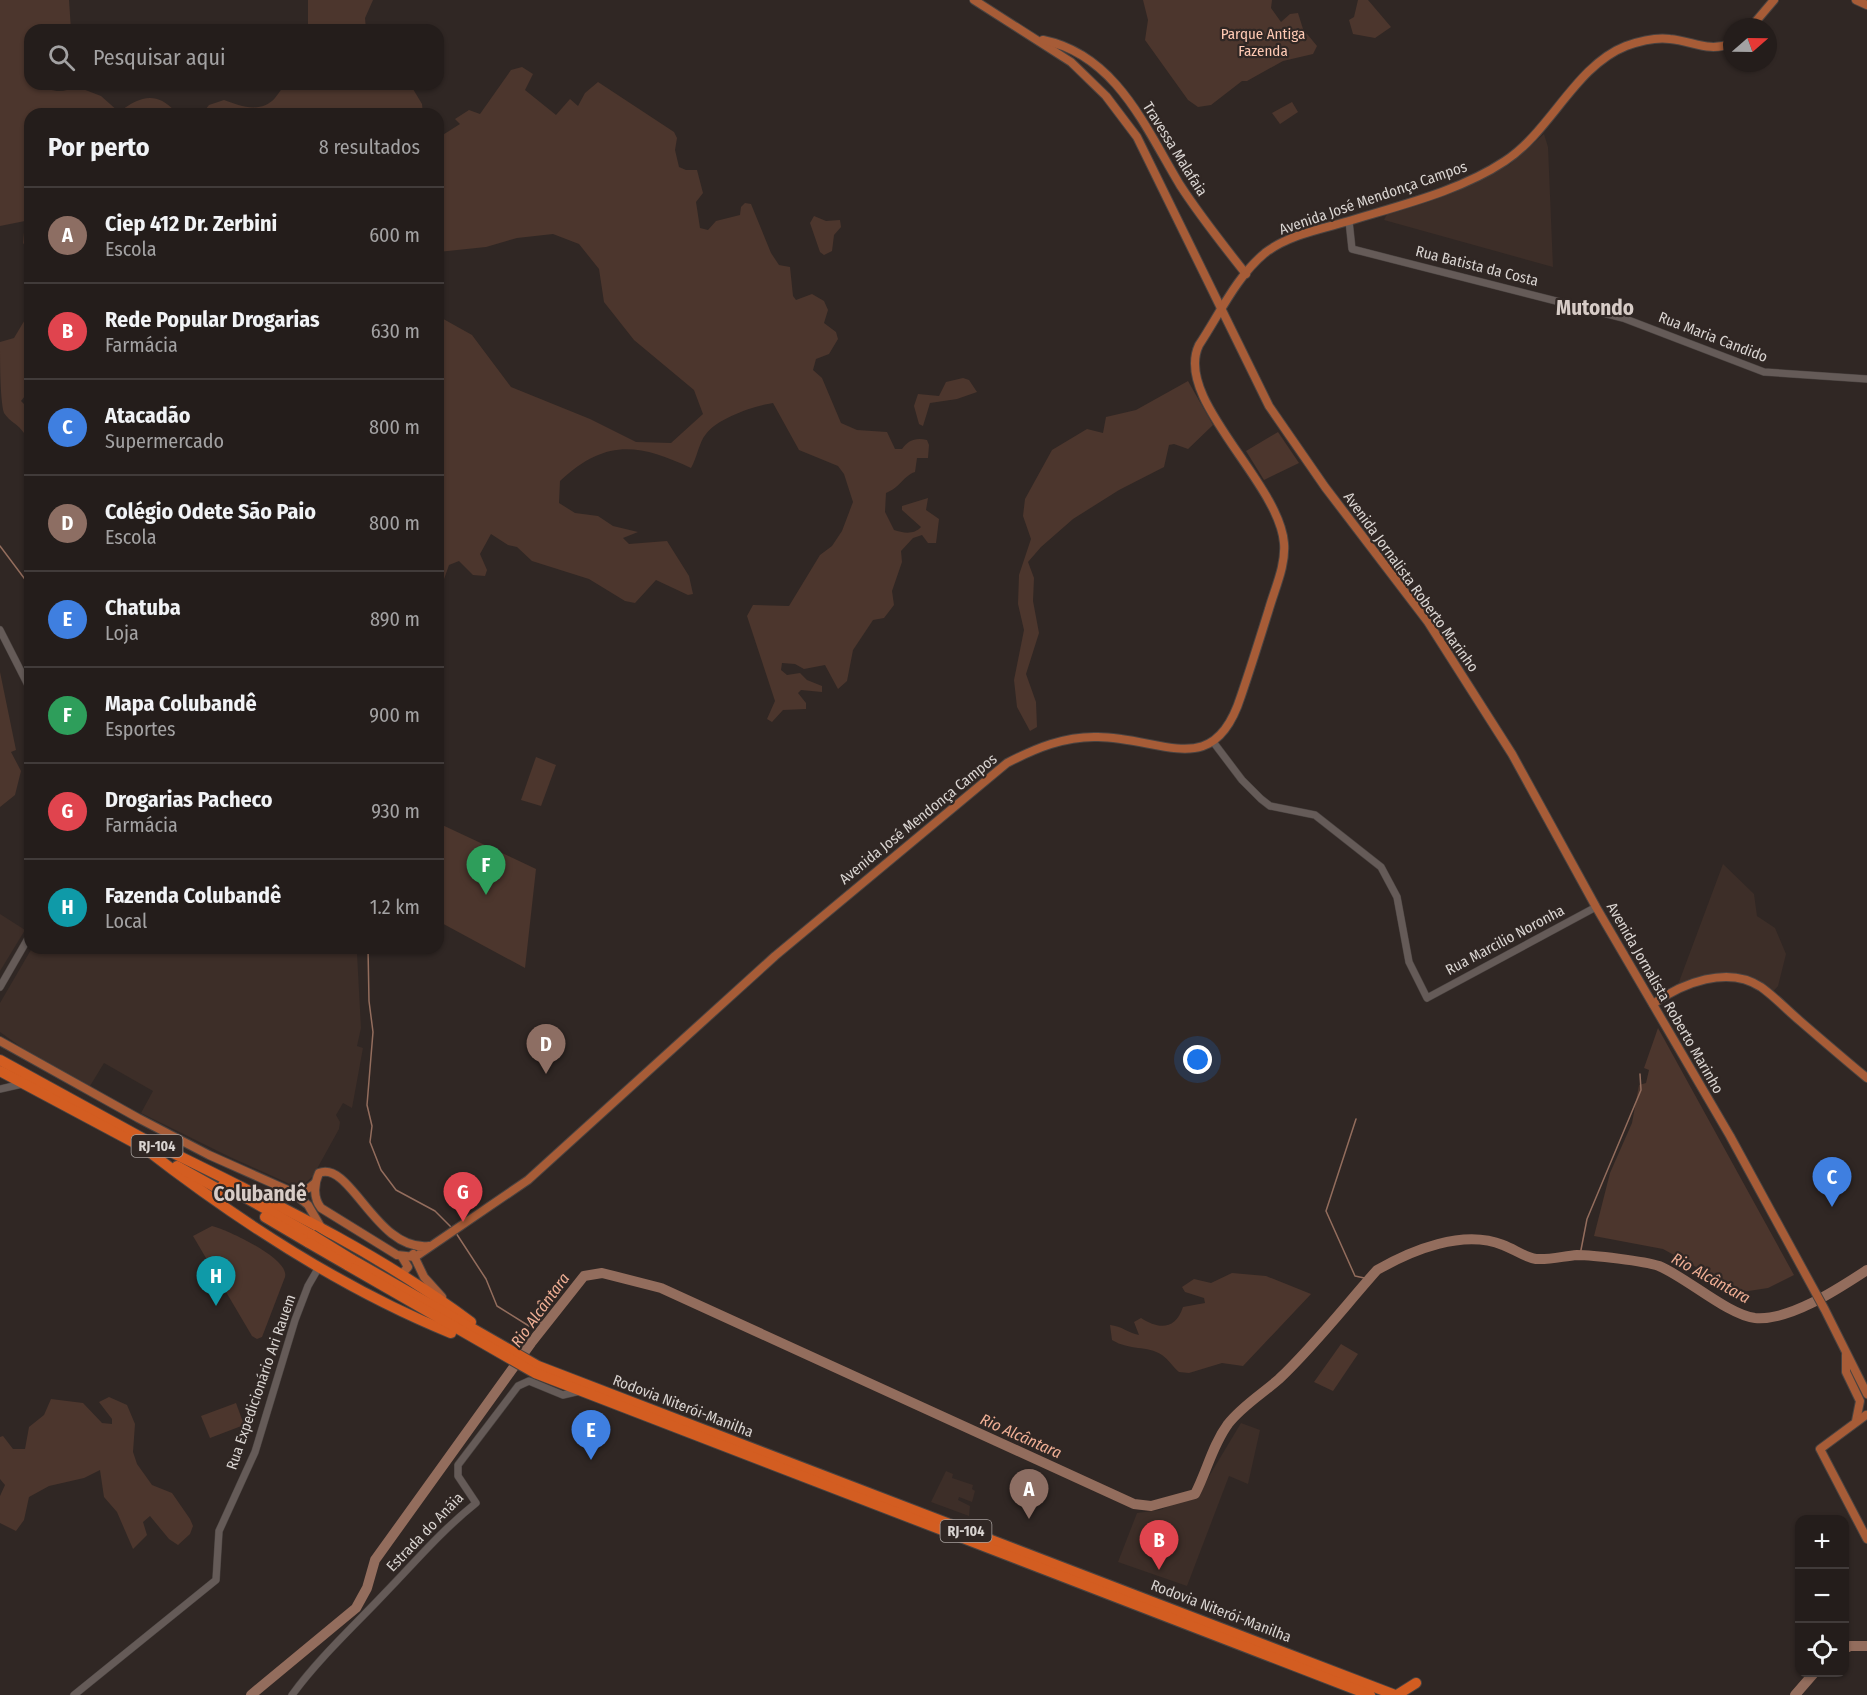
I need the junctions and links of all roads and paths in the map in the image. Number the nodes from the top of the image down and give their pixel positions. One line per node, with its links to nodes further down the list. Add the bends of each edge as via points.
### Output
1 (974, 0): 6 (main road, Avenida Jornalista Roberto Marinho)
2 (1774, 0): 5 (main road)
3 (1856, 0): 4 (main road)
4 (1867, 5)
5 (1759, 18)
6 (1038, 39): 9 (main road, Travessa Malafaia, via 1071,47 1104,72 1140,116 1194,205); 10 (main road, Avenida Jornalista Roberto Marinho, via 1095,84 1137,136)
7 (1723, 46): 8 (main road, Avenida José Mendonça Campos, via 1715,48 1658,38 1627,46 1595,66 1534,137 1506,160 1476,177)
8 (1349, 221): 9 (main road, Avenida José Mendonça Campos, via 1275,246); 11 (street, Rua Batista da Costa, via 1352,249)
9 (1246, 274): 10 (main road, Avenida José Mendonça Campos)
10 (1221, 309): 15 (main road, Avenida José Mendonça Campos, via 1197,349 1193,363 1195,380 1274,506 1284,544 1280,573 1233,721); 16 (main road, Avenida Jornalista Roberto Marinho, via 1269,406 1461,671 1547,813)
11 (1623, 318): 12 (street, Rua Maria Candido, via 1764,372)
12 (1867, 379)
13 (0, 630): 14 (street)
14 (24, 677)
15 (1214, 743): 16 (street, Rua Marcilio Noronha, via 1242,780 1270,806 1315,815 1381,867 1397,897 1409,962 1427,998); 34 (main road, Avenida José Mendonça Campos, via 1179,748 1117,738 1079,737 1043,746 1008,763 792,941 528,1180)
16 (1596, 907): 19 (main road, Avenida Jornalista Roberto Marinho)
17 (24, 945): 18 (street)
18 (0, 987)
19 (1653, 1004): 23 (main road, via 1695,982 1725,978 1746,981 1769,993); 46 (main road, Avenida Jornalista Roberto Marinho)
20 (0, 1041): 28 (main road, via 148,1124)
21 (0, 1060): 26 (highway, Rodovia Niterói-Manilha / RJ-104)
22 (2, 1072): 24 (highway, Rodovia Niterói-Manilha / RJ-104); 25 (street)
23 (1867, 1078)
24 (22, 1084): 25 (street); 26 (highway, Rodovia Niterói-Manilha / RJ-104)
25 (0, 1088)
26 (146, 1144): 30 (highway); 36 (highway, via 204,1195); 39 (highway, Rodovia Niterói-Manilha / RJ-104, bridge)
27 (315, 1183): 28 (main road); 29 (main road, via 318,1204); 32 (main road, via 322,1172 339,1175 374,1217)
28 (292, 1192): 30 (main road, via 308,1205)
29 (336, 1217): 30 (main road); 37 (main road)
30 (321, 1226): 31 (main road, Rua Expedicionário Ari Rauem); 33 (highway)
31 (322, 1244): 36 (highway, via 313,1253); 40 (main road, Rua Expedicionário Ari Rauem)
32 (406, 1244): 34 (main road); 37 (main road, via 408,1252); 38 (main road)
33 (353, 1245): 35 (main road, Rua Expedicionário Ari Rauem); 41 (highway)
34 (429, 1246): 38 (main road, Avenida José Mendonça Campos)
35 (334, 1252): 40 (main road, Rua Expedicionário Ari Rauem); 42 (highway, via 332,1264)
36 (302, 1256): 40 (highway)
37 (402, 1257): 38 (main road); 41 (main road, via 408,1267)
38 (415, 1257): 43 (main road, via 424,1277)
39 (349, 1262): 44 (highway, Rodovia Niterói-Manilha / RJ-104); 45 (highway, Rodovia Niterói-Manilha / RJ-104)
40 (320, 1264): 42 (highway); 54 (street, Rua Expedicionário Ari Rauem, via 295,1320 255,1452 219,1531 216,1580)
41 (401, 1275): 43 (highway)
42 (340, 1278): 44 (highway, via 426,1323)
43 (448, 1305): 45 (highway)
44 (479, 1343): 45 (highway, Rodovia Niterói-Manilha / RJ-104)
45 (502, 1350): 47 (highway, Rodovia Niterói-Manilha / RJ-104)
46 (1846, 1354): 48 (main road, Avenida Jornalista Roberto Marinho); 51 (main road, Avenida Jornalista Roberto Marinho, via 1846,1372 1860,1401)
47 (534, 1374): 55 (street, Estrada do Anáia, via 518,1386 458,1466 458,1476 476,1503 433,1539); 56 (highway, Rodovia Niterói-Manilha / RJ-104); 57 (highway, Rodovia Niterói-Manilha / RJ-104)
48 (1867, 1394)
49 (1867, 1410): 50 (main road)
50 (1867, 1415): 51 (main road)
51 (1856, 1421): 52 (main road, via 1820,1449)
52 (1867, 1539)
53 (1416, 1683): 57 (highway)
54 (74, 1695)
55 (292, 1695)
56 (1370, 1695)
57 (1396, 1695)

